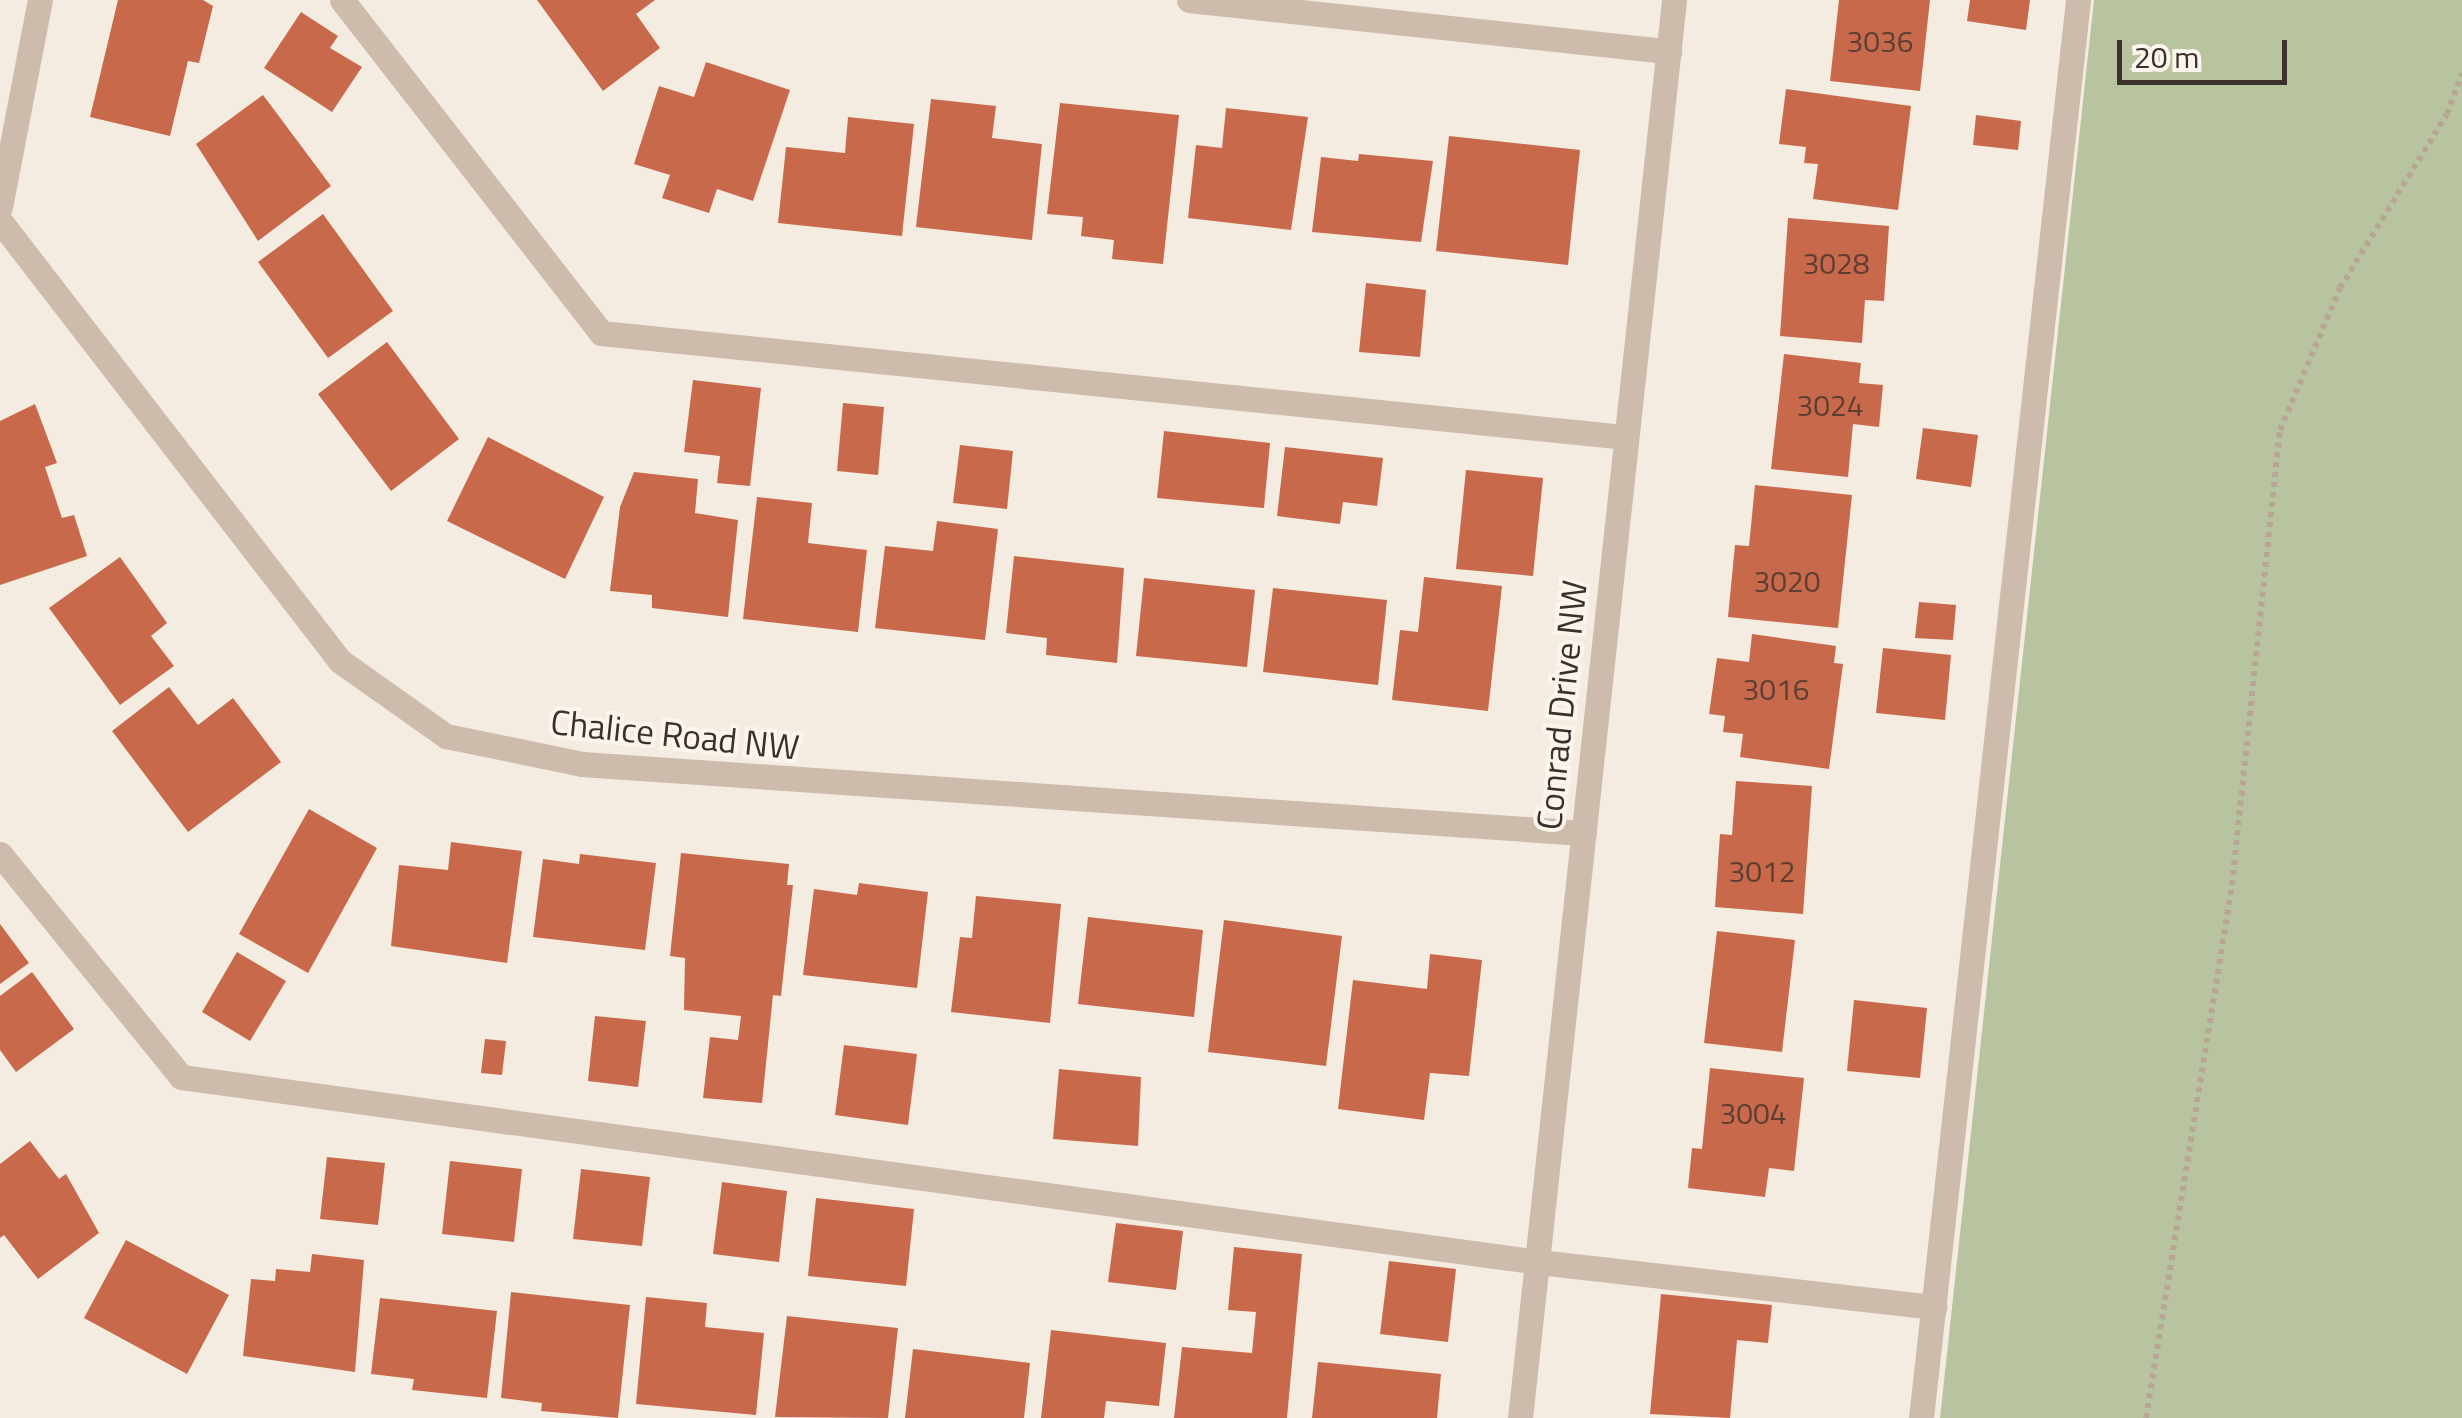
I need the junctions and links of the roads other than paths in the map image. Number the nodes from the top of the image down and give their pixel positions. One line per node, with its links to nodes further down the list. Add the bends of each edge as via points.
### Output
1 (40, 0): 7 (street)
2 (342, 0): 9 (street, via 602,334)
3 (1189, 0): 6 (street)
4 (1674, 0): 6 (street, Conrad Drive NW)
5 (2078, 0): 13 (street)
6 (1668, 52): 9 (street, Conrad Drive NW)
7 (0, 206)
8 (0, 221): 10 (street, Chalice Road NW, via 340,661 446,736 600,766)
9 (1624, 437): 10 (street, Conrad Drive NW)
10 (1584, 833): 12 (street, Conrad Drive NW)
11 (0, 854): 12 (street, via 181,1076)
12 (1539, 1262): 13 (street); 14 (street, Conrad Drive NW)
13 (1934, 1307): 15 (street)
14 (1520, 1418)
15 (1921, 1418)

